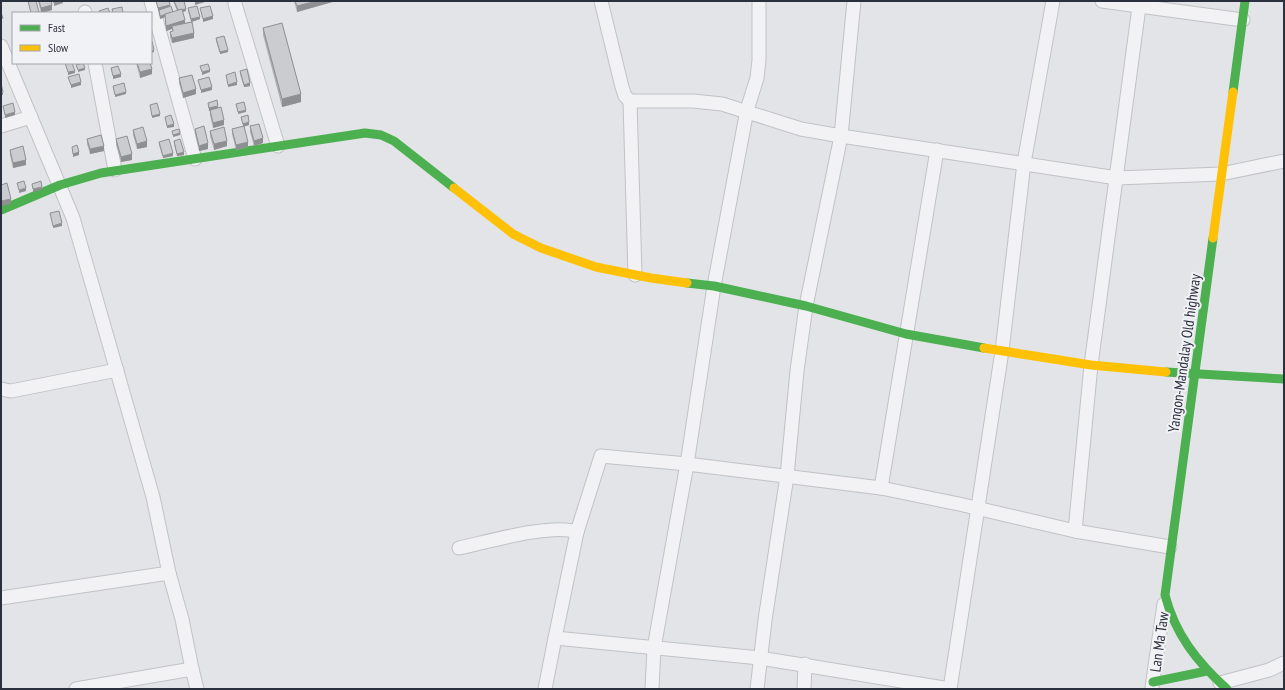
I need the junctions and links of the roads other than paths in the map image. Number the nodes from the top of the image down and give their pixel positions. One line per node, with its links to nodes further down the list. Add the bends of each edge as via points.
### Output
1 (151, 1): 20 (street)
2 (601, 1): 13 (street, via 622,87)
3 (759, 1): 14 (street, via 759,60 757,78)
4 (854, 1): 17 (street)
5 (1053, 1): 22 (street)
6 (1102, 1): 9 (street)
7 (1245, 1): 10 (street, Yangon-Mandalay Old highway)
8 (235, 4): 18 (street)
9 (1139, 6): 10 (street); 25 (street)
10 (1243, 20): 24 (street, Yangon-Mandalay Old highway)
11 (1, 46): 15 (street)
12 (95, 64): 23 (street)
13 (630, 101): 14 (street, via 693,101); 28 (street)
14 (747, 110): 17 (street, via 801,129); 29 (street)
15 (31, 117): 16 (street); 26 (street)
16 (1, 126)
17 (841, 136): 19 (street); 30 (street)
18 (278, 146): 20 (street); 28 (street, via 365,133 381,135 394,141 513,234 541,248 596,267)
19 (937, 150): 22 (street); 31 (street)
20 (195, 159): 23 (street)
21 (1284, 162): 24 (street)
22 (1024, 163): 25 (street); 32 (street)
23 (115, 170): 26 (street)
24 (1222, 174): 25 (street); 35 (street, Yangon-Mandalay Old highway)
25 (1117, 178): 33 (street)
26 (60, 184): 27 (street); 34 (street, via 73,218)
27 (1, 210)
28 (634, 275): 29 (street)
29 (714, 286): 30 (street); 38 (street)
30 (806, 306): 31 (street); 39 (street)
31 (906, 334): 32 (street); 40 (street)
32 (1002, 351): 33 (street); 41 (street)
33 (1091, 365): 35 (street); 42 (street)
34 (117, 370): 37 (street, via 11,391); 46 (street, via 153,497)
35 (1196, 375): 36 (street); 44 (street, Yangon-Mandalay Old highway)
36 (1284, 379)
37 (1, 390)
38 (687, 464): 39 (street); 43 (street, via 601,456); 50 (street)
39 (787, 476): 40 (street); 51 (street)
40 (881, 488): 41 (street)
41 (978, 508): 42 (street); 64 (street)
42 (1075, 531): 44 (street)
43 (577, 532): 45 (street, via 569,529 548,530); 49 (street)
44 (1170, 547): 47 (street, Yangon-Mandalay Old highway)
45 (459, 548)
46 (169, 573): 48 (street); 54 (street)
47 (1165, 595): 55 (street, Yangon-Mandalay Old highway, via 1168,613 1175,628 1188,649); 56 (street, Lan Ma Taw)
48 (1, 598)
49 (555, 638): 50 (street); 60 (street)
50 (654, 648): 51 (street); 61 (street)
51 (760, 658): 53 (street); 62 (street)
52 (1284, 663): 57 (street)
53 (805, 664): 63 (street); 64 (street)
54 (192, 669): 58 (street); 59 (street)
55 (1208, 671): 56 (street); 57 (street, Yangon-Mandalay Old highway)
56 (1153, 686)
57 (1224, 686)
58 (76, 689)
59 (197, 689)
60 (545, 689)
61 (652, 689)
62 (757, 689)
63 (804, 689)
64 (950, 689)

